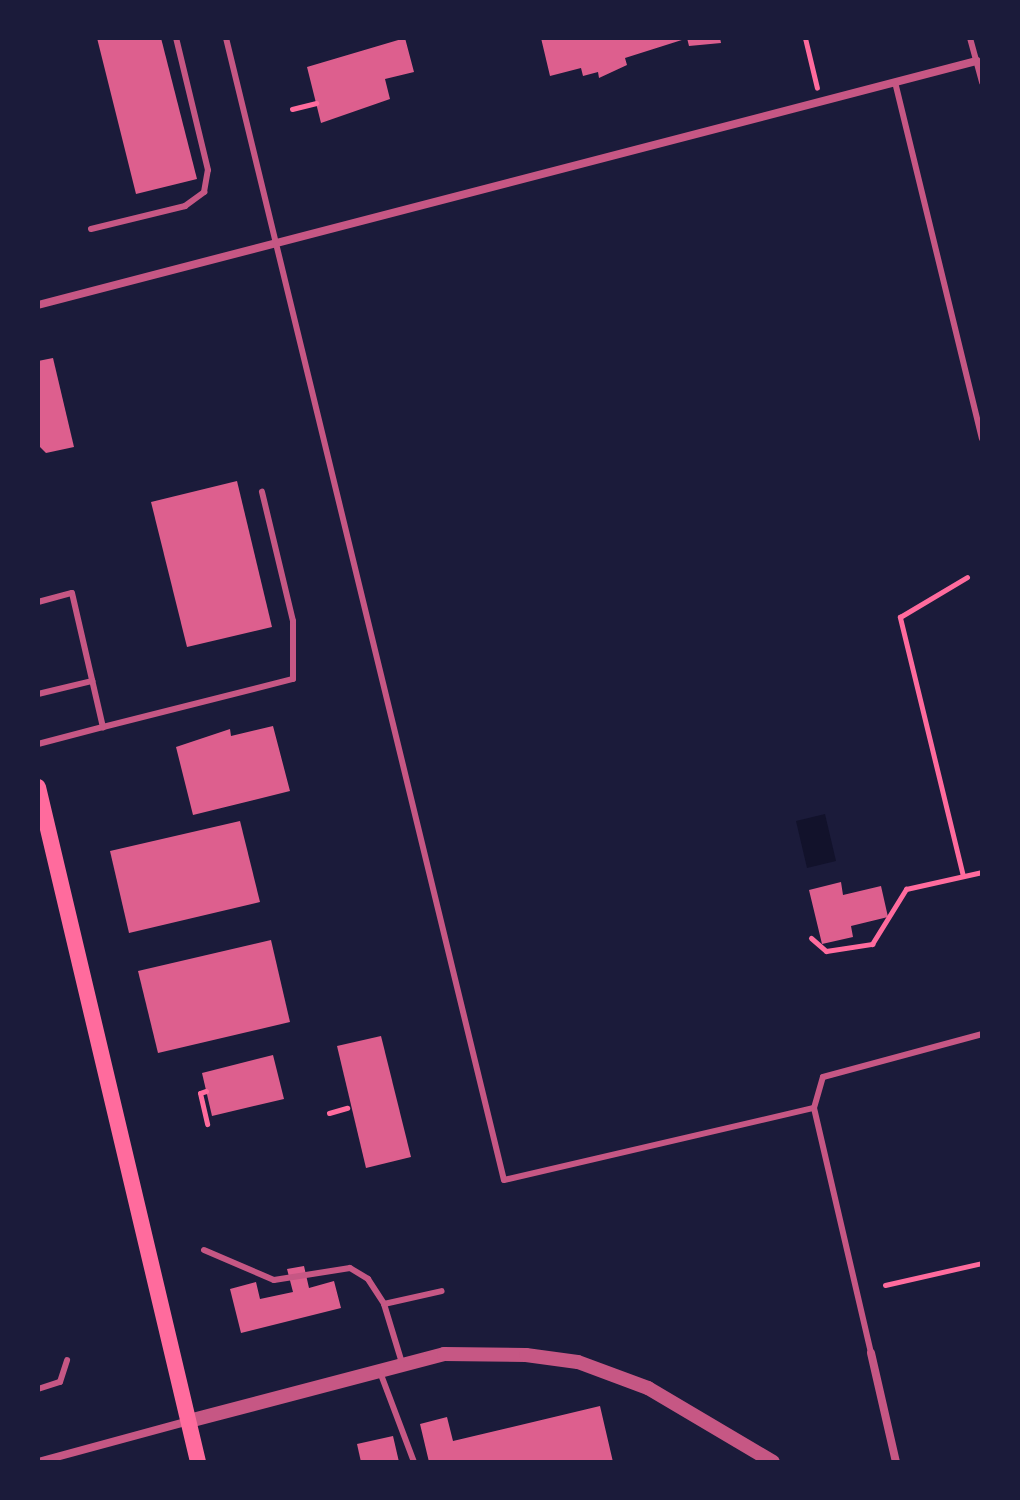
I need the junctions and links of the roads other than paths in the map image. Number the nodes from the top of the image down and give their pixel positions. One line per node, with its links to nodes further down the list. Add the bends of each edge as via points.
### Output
1 (176, 38): 7 (lane, via 208,170 204,192 185,206)
2 (226, 38): 8 (lane)
3 (970, 38): 4 (lane)
4 (979, 60): 5 (street); 6 (lane)
5 (895, 82): 8 (street); 10 (lane)
6 (982, 82)
7 (91, 229)
8 (281, 244): 9 (street); 19 (lane, via 504,1180)
9 (38, 305)
10 (982, 439)
11 (262, 492): 15 (lane, via 293,621 293,679)
12 (38, 602): 13 (lane, via 72,593)
13 (92, 681): 14 (lane); 15 (lane)
14 (38, 694)
15 (103, 727): 16 (lane)
16 (38, 744)
17 (38, 787): 28 (main road)
18 (982, 1034): 19 (lane, via 823,1077)
19 (814, 1108): 23 (lane)
20 (204, 1250): 22 (lane, via 274,1280 350,1268 368,1279)
21 (442, 1291): 22 (lane)
22 (384, 1304): 25 (lane)
23 (871, 1353): 33 (street)
24 (67, 1360): 27 (lane, via 60,1382)
25 (402, 1363): 26 (street); 32 (street, via 456,1352 578,1362 648,1388)
26 (379, 1369): 28 (street); 31 (lane)
27 (38, 1389)
28 (189, 1421): 29 (street); 30 (main road)
29 (38, 1462)
30 (198, 1462)
31 (414, 1462)
32 (773, 1462)
33 (896, 1462)

